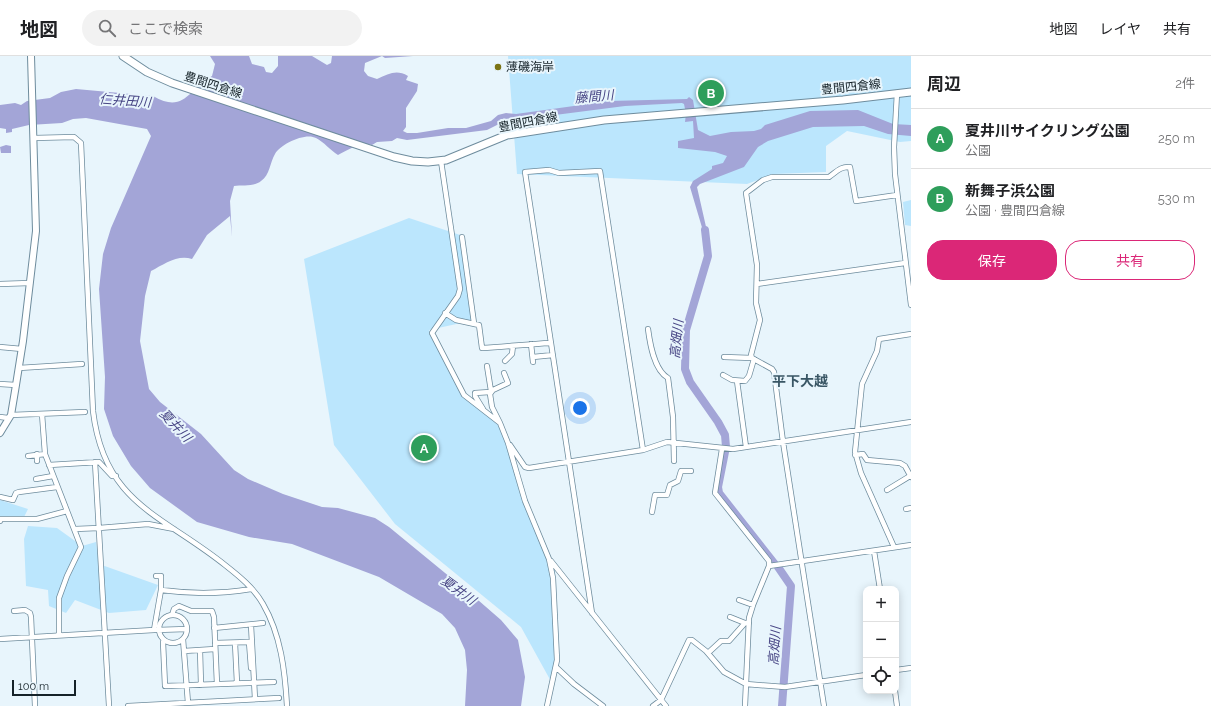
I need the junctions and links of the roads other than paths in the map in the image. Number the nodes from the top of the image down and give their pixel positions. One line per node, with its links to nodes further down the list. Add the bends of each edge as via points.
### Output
1 (31, 56): 5 (street)
2 (123, 56): 6 (main road, 豊間四倉線, via 147,72 182,86 379,152 412,161)
3 (911, 92): 4 (main road, 豊間四倉線)
4 (897, 93): 6 (main road, 豊間四倉線, via 843,100 604,120 507,135); 7 (street, via 894,160)
5 (34, 135): 10 (street, via 36,231); 62 (street, via 74,137 81,143 93,411 98,438)
6 (441, 160): 14 (street, via 460,289 458,296)
7 (897, 195): 9 (street); 12 (street, via 856,201 850,168 847,167 835,171 829,177 776,177 760,182 746,193)
8 (462, 237): 15 (street)
9 (905, 263): 12 (street); 13 (street)
10 (30, 283): 11 (street); 22 (street)
11 (0, 284)
12 (757, 284): 25 (street, via 756,307 760,320 751,352)
13 (911, 305)
14 (445, 313): 15 (street, via 456,320); 36 (street, via 432,333 461,392)
15 (474, 323): 20 (street, via 479,326 482,348)
16 (648, 329): 45 (street, via 661,374 668,378)
17 (911, 334): 43 (street, via 880,339 862,384)
18 (551, 343): 19 (street); 23 (street); 50 (street, via 525,172 600,171)
19 (531, 344): 20 (street); 23 (street, via 533,359)
20 (513, 346): 26 (street, via 512,354)
21 (0, 347): 22 (street)
22 (22, 349): 29 (street)
23 (553, 355): 58 (street)
24 (724, 358): 25 (street)
25 (753, 358): 32 (street, via 749,376 745,381); 46 (street, via 774,372)
26 (505, 361)
27 (82, 364): 29 (street)
28 (487, 366): 35 (street)
29 (19, 368): 34 (street)
30 (504, 373): 35 (street, via 508,383)
31 (723, 375): 32 (street)
32 (737, 381): 48 (street)
33 (0, 385): 34 (street)
34 (16, 385): 40 (street)
35 (491, 392): 36 (street, via 475,393); 42 (street, via 492,407)
36 (483, 409): 42 (street)
37 (85, 412): 38 (street)
38 (42, 414): 40 (street); 52 (street)
39 (0, 417): 40 (street)
40 (9, 417): 44 (street)
41 (911, 422): 43 (street)
42 (500, 423): 47 (street)
43 (856, 430): 46 (street); 53 (street)
44 (0, 433)
45 (675, 442): 49 (street); 50 (street); 56 (street)
46 (783, 442): 48 (street); 78 (street)
47 (508, 443): 58 (street, via 526,468); 77 (street, via 525,501)
48 (746, 447): 49 (street)
49 (724, 449): 79 (street, via 715,493 769,561)
50 (643, 450): 58 (street)
51 (37, 454): 52 (street); 54 (street); 55 (street)
52 (46, 454): 59 (street)
53 (855, 455): 63 (street, via 863,454 867,460 900,463 905,466); 75 (street)
54 (28, 456)
55 (37, 461)
56 (674, 461)
57 (95, 462): 59 (street); 62 (street, via 101,463 112,476); 71 (street)
58 (569, 462): 87 (street)
59 (49, 465): 61 (street)
60 (691, 471): 69 (street, via 679,471 678,481 670,485 668,495 655,495)
61 (53, 476): 64 (street); 65 (street)
62 (116, 476): 73 (street, via 131,498)
63 (911, 477): 66 (street)
64 (36, 478)
65 (57, 487): 67 (street, via 19,492 13,500); 68 (street)
66 (887, 490)
67 (0, 497)
68 (67, 511): 70 (street, via 37,519); 72 (street)
69 (652, 512)
70 (0, 521)
71 (99, 528): 72 (street); 73 (street, via 148,524); 96 (street)
72 (75, 529): 97 (street, via 81,547 59,598)
73 (174, 529): 82 (street, via 218,559)
74 (911, 545): 75 (street)
75 (894, 547): 76 (street)
76 (874, 551): 78 (street); 81 (street)
77 (549, 559): 87 (street); 108 (street, via 553,578)
78 (802, 561): 79 (street); 115 (street)
79 (769, 566): 85 (street)
80 (156, 576): 83 (street, via 161,576)
81 (880, 586)
82 (251, 589): 83 (street, via 206,593); 129 (street, via 262,603 274,627 283,664)
83 (161, 590): 95 (street)
84 (738, 600): 85 (street)
85 (752, 605): 91 (street)
86 (14, 611): 98 (street, via 25,610 30,614)
87 (592, 613): 123 (street)
88 (172, 615): 93 (street, via 174,609 179,606 191,611 212,611); 94 (street, via 184,620); 95 (street, via 162,620)
89 (730, 617): 91 (street)
90 (263, 623): 92 (street)
91 (747, 623): 107 (street, via 729,641 721,641); 117 (street)
92 (251, 625): 93 (street); 112 (street)
93 (214, 628): 102 (street)
94 (187, 629): 95 (street); 100 (street)
95 (156, 630): 96 (street); 101 (street)
96 (105, 633): 97 (street); 126 (street)
97 (59, 635): 98 (street)
98 (32, 637): 99 (street); 125 (street)
99 (0, 639)
100 (183, 639): 101 (street, via 176,643); 106 (street)
101 (164, 640): 118 (street, via 164,685)
102 (215, 643): 103 (street); 104 (street)
103 (236, 643): 112 (street, via 249,642); 114 (street)
104 (215, 649): 105 (street); 116 (street)
105 (200, 650): 106 (street); 119 (street)
106 (184, 651): 118 (street)
107 (708, 653): 117 (street, via 724,672); 123 (street, via 689,640)
108 (557, 668): 130 (street); 131 (street)
109 (911, 668): 110 (street)
110 (899, 670)
111 (863, 676): 115 (street)
112 (253, 682): 113 (street); 114 (street); 122 (street)
113 (274, 682)
114 (238, 683): 116 (street)
115 (820, 683): 117 (street, via 783,687); 135 (street)
116 (218, 684): 119 (street)
117 (746, 684): 134 (street)
118 (187, 685): 119 (street); 124 (street)
119 (201, 685)
120 (895, 694): 136 (street)
121 (279, 698): 122 (street)
122 (255, 699): 124 (street)
123 (661, 700): 132 (street); 133 (street)
124 (188, 703): 128 (street)
125 (35, 706)
126 (109, 706)
127 (128, 706): 128 (street)
128 (146, 706)
129 (287, 706)
130 (547, 706)
131 (603, 706)
132 (653, 706)
133 (666, 706)
134 (745, 706)
135 (824, 706)
136 (897, 706)

